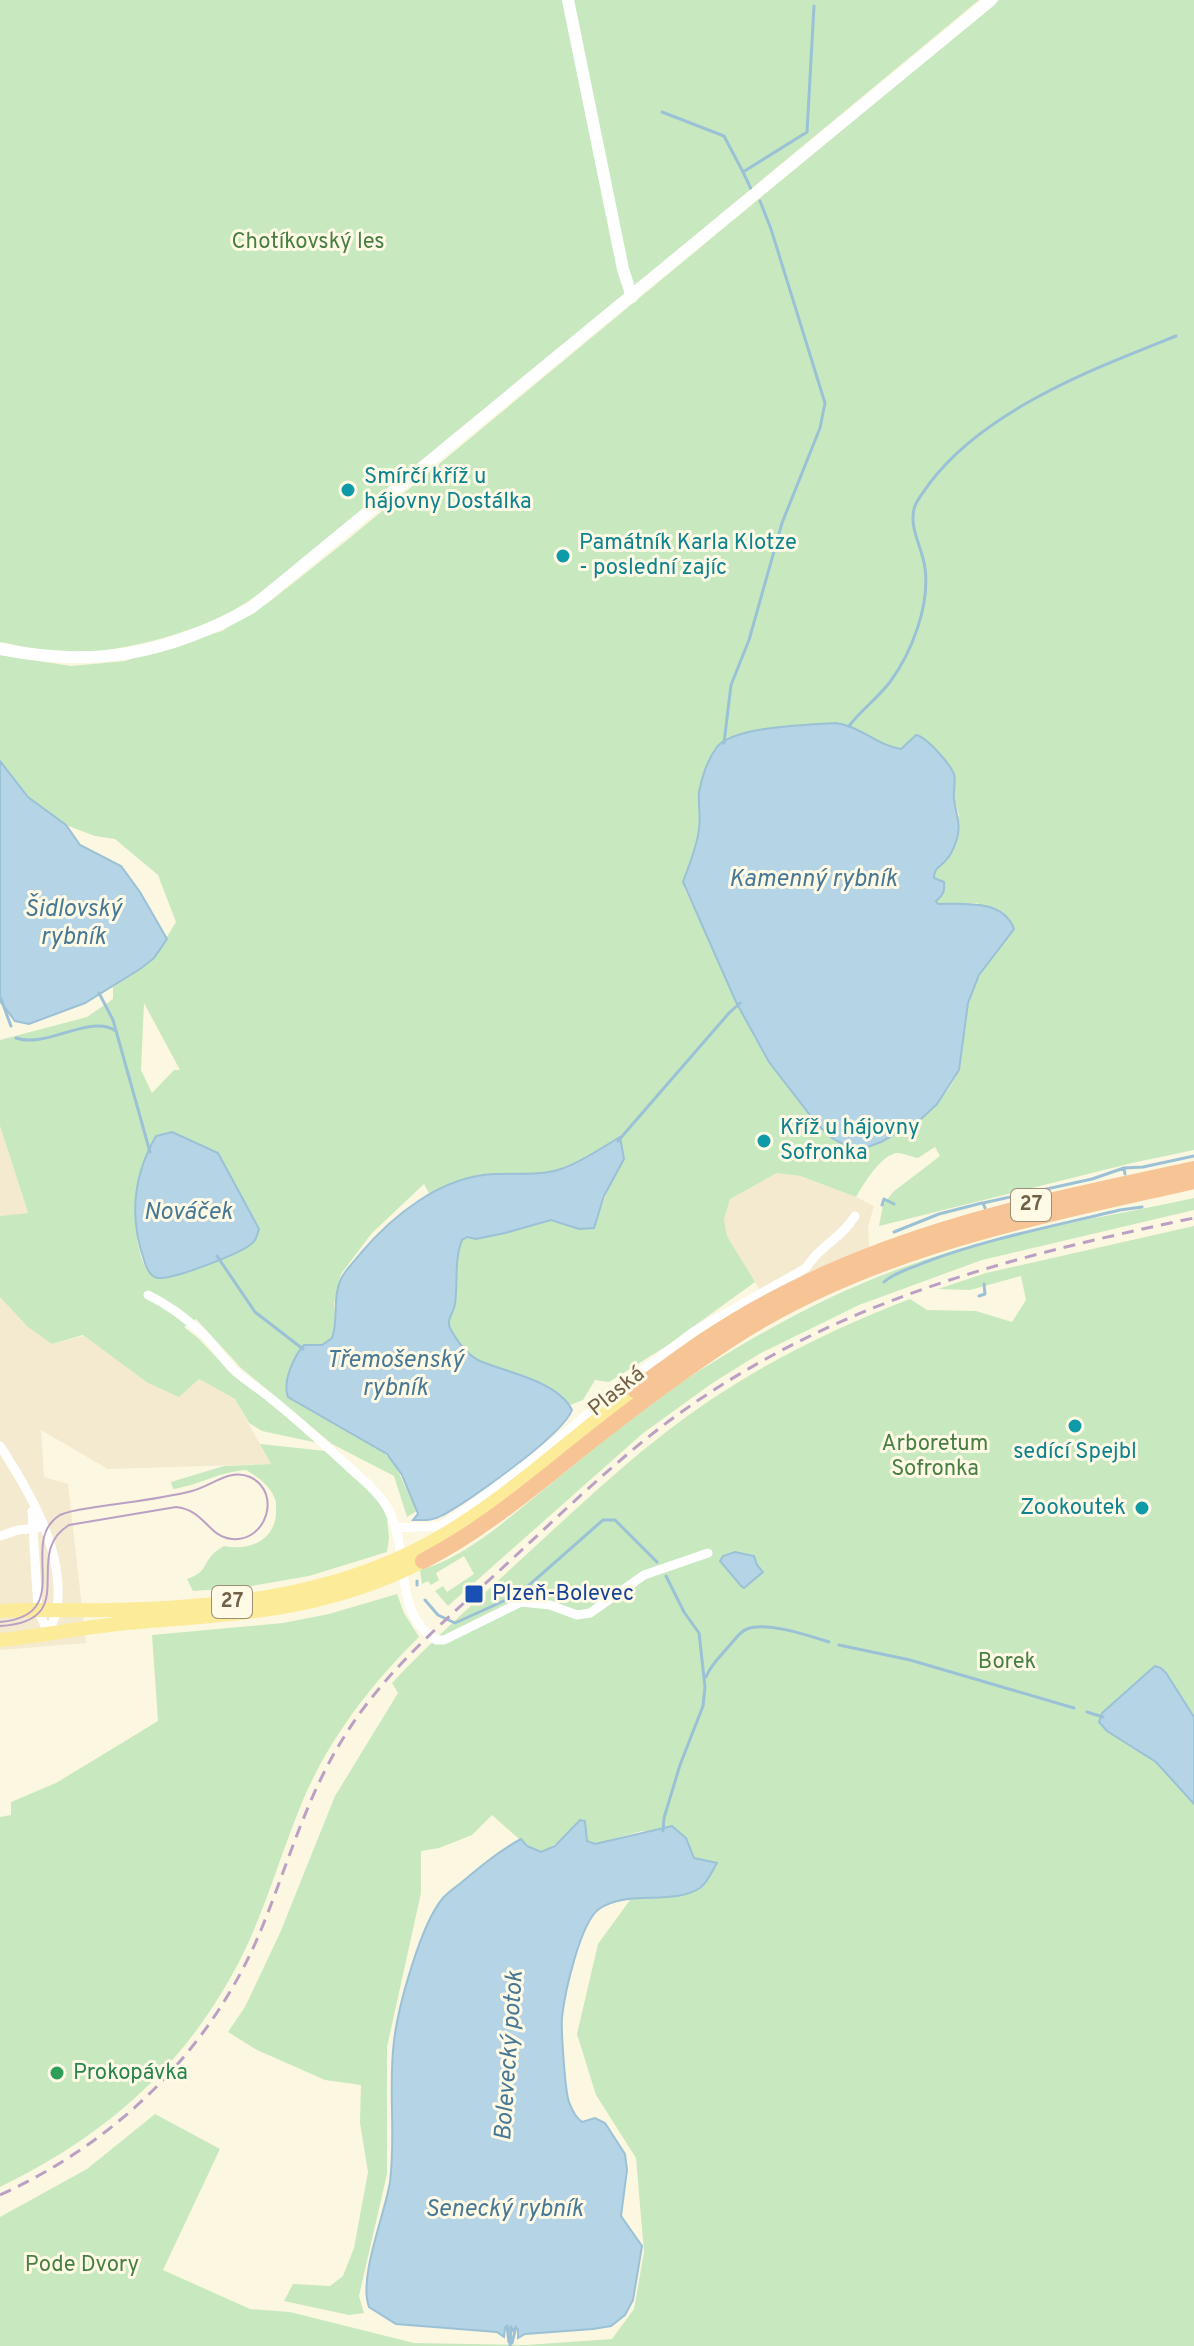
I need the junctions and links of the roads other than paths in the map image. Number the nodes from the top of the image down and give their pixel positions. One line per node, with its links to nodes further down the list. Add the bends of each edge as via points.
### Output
1 (568, 0): 3 (street)
2 (991, 0): 3 (street)
3 (632, 297): 4 (street, via 251,608 194,636 132,654 53,657)
4 (0, 649)
5 (1194, 1169): 9 (highway, 27, via 980,1218 861,1259 746,1315)
6 (1194, 1181): 9 (highway, 27, via 973,1233 845,1279 775,1313)
7 (855, 1216): 11 (street, Plaská, via 806,1268 693,1332 457,1516 440,1526)
8 (148, 1295): 11 (street, via 203,1334 234,1370 371,1487 391,1513)
9 (638, 1395): 15 (highway, Plaská / 27, via 506,1509); 16 (main road, Plaská / 27)
10 (0, 1446): 12 (street, via 22,1480)
11 (395, 1528): 16 (street)
12 (40, 1529): 13 (street); 17 (street); 18 (street, via 54,1558)
13 (0, 1536)
14 (708, 1553): 16 (street, via 644,1575 590,1613 577,1615 521,1602 439,1641 429,1636 413,1611)
15 (423, 1561): 16 (main road, Plaská / 27)
16 (402, 1565): 18 (main road, Plaská / 27, via 250,1600); 20 (main road, Plaská / 27, via 349,1592 277,1609)
17 (38, 1610): 18 (main road, Plaská / 27); 19 (main road, Plaská / 27); 20 (street)
18 (57, 1610): 20 (street)
19 (0, 1611)
20 (48, 1633): 21 (main road, Plaská / 27)
21 (0, 1640)

